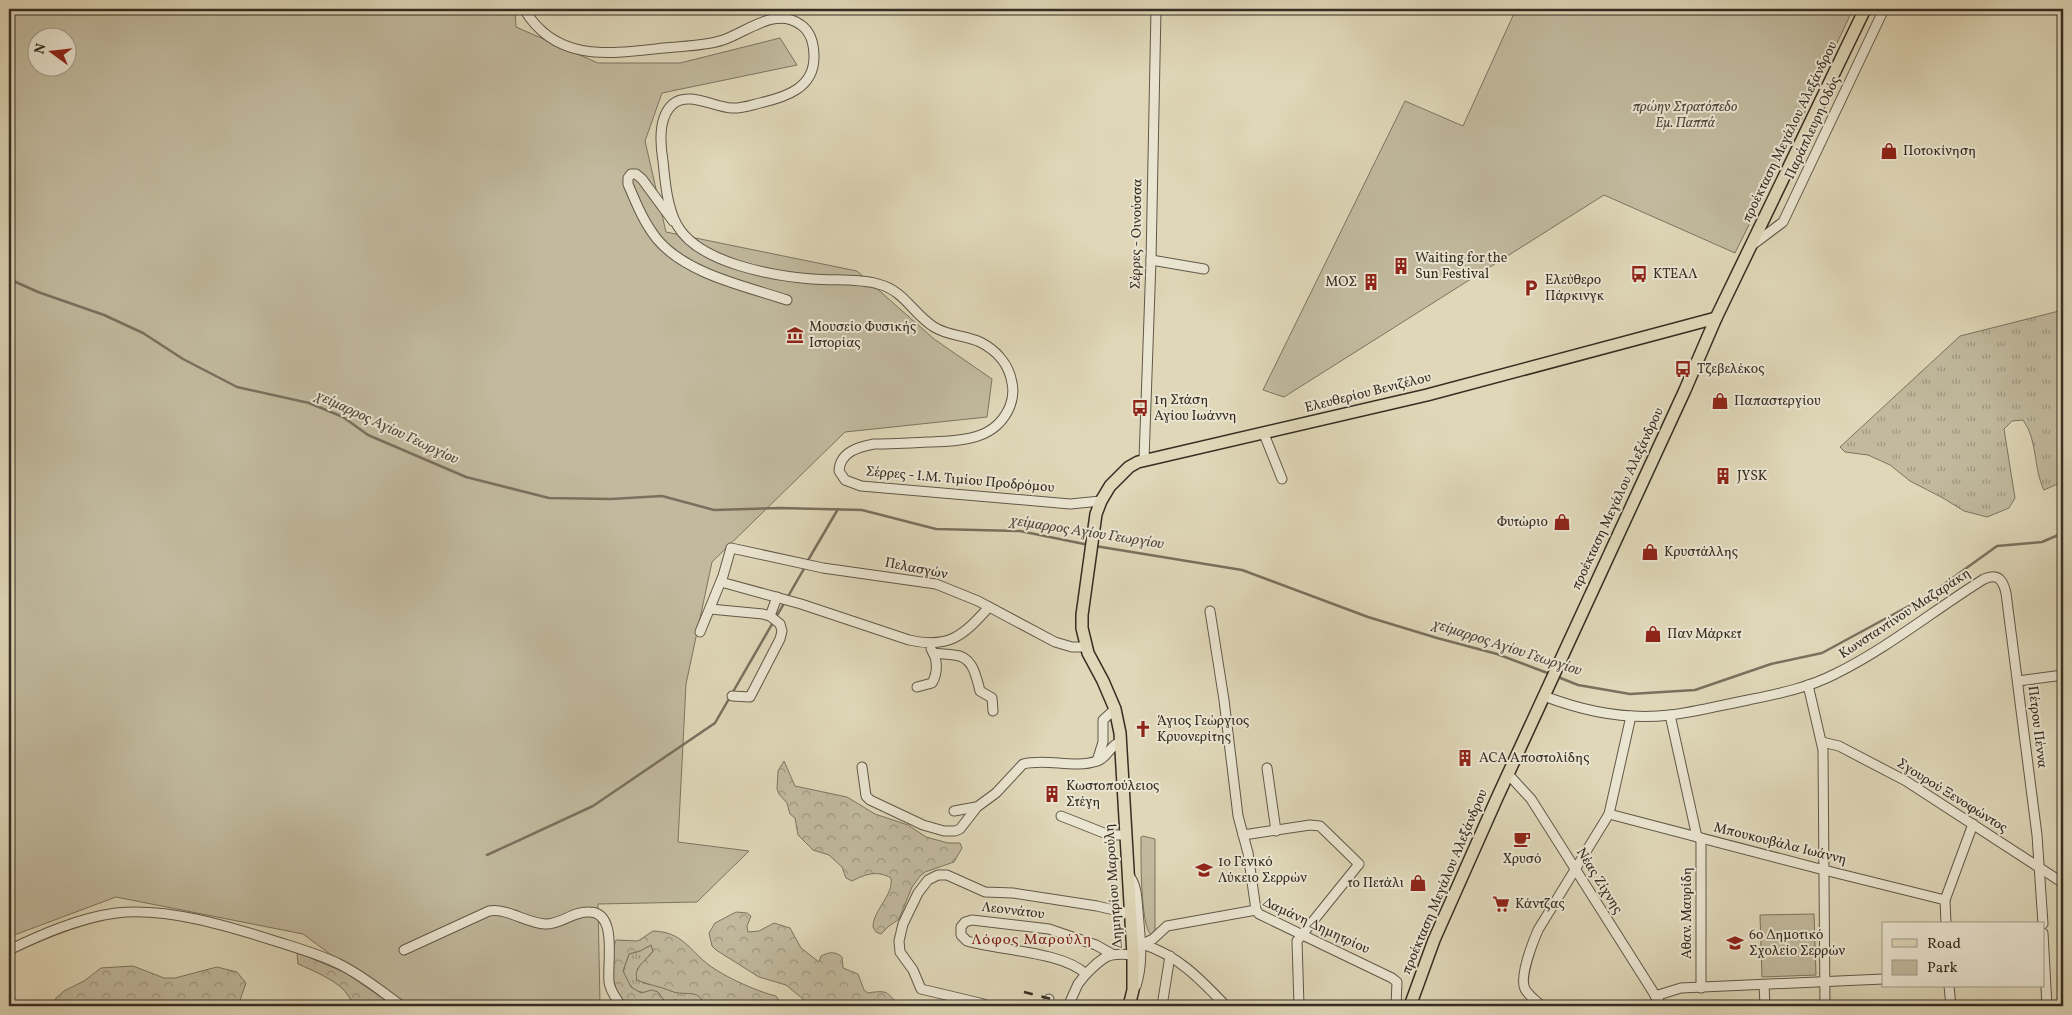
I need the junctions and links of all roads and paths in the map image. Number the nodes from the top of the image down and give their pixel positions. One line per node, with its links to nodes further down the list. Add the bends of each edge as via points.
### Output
1 (524, 9): 5 (street, Σέρρες - Ι.Μ. Τιμίου Προδρόμου, via 545,35 565,46 594,53 706,44 781,18 793,20 808,32 813,44 813,68 794,93 734,108 683,99 667,112 662,130 663,160)
2 (1156, 9): 7 (street, Σέρρες - Οινούσσα)
3 (1865, 9): 6 (main road, προέκταση Μεγάλου Αλεξάνδρου)
4 (1884, 9): 6 (street, Παράπλευρη Οδός, via 1783,222)
5 (676, 222): 9 (street, via 668,216 642,179 631,174 628,184 646,223 673,255 715,276); 14 (street, Σέρρες - Ι.Μ. Τιμίου Προδρόμου, via 686,237 715,257 755,270 805,278 870,282 888,287 936,329 978,341 1004,362 1012,380 1013,397 1006,415 996,426 965,440 859,447 841,462 839,471 845,480 861,486 1070,504)
6 (1751, 246): 10 (main road, προέκταση Μεγάλου Αλεξάνδρου)
7 (1151, 260): 8 (street); 12 (street, Σέρρες - Οινούσσα)
8 (1204, 269)
9 (787, 300)
10 (1716, 318): 11 (main road, Ελευθερίου Βενιζέλου, via 1427,395); 31 (main road, προέκταση Μεγάλου Αλεξάνδρου)
11 (1264, 434): 12 (main road, Ελευθερίου Βενιζέλου); 13 (street)
12 (1144, 460): 14 (main road, Ελευθερίου Βενιζέλου, via 1121,474)
13 (1282, 479)
14 (1101, 501): 15 (main road, Ελευθερίου Βενιζέλου)
15 (1089, 562): 25 (main road, Δημητρίου Μαρούλη, via 1081,622)
16 (1988, 577): 28 (street, Πέτρου Πέννα, via 1999,578 2005,587); 29 (street, Κωνσταντίνου Μαζαράκη, via 1888,644 1834,675)
17 (720, 582): 18 (street); 19 (street, Πελασγών, via 731,548 823,568 936,584); 20 (street)
18 (777, 597): 22 (street); 24 (street)
19 (988, 607): 24 (street, via 957,638); 25 (street, Πελασγών, via 1055,642)
20 (710, 608): 22 (street); 23 (street)
21 (1210, 611): 50 (street)
22 (770, 616): 32 (street, via 780,624 780,639 750,698)
23 (700, 632)
24 (926, 644): 26 (street)
25 (1086, 647): 33 (main road, Δημητρίου Μαρούλη)
26 (933, 652): 30 (street, via 935,678 932,683); 34 (street, via 962,656 968,661 980,691 992,698)
27 (2063, 675): 28 (street)
28 (2018, 681): 52 (street, Πέτρου Πέννα)
29 (1808, 685): 35 (street, Κωνσταντίνου Μαζαράκη); 38 (street)
30 (916, 687)
31 (1546, 692): 36 (street, Κωνσταντίνου Μαζαράκη, via 1591,710); 42 (main road, προέκταση Μεγάλου Αλεξάνδρου)
32 (732, 696)
33 (1115, 709): 37 (main road, Δημητρίου Μαρούλη); 39 (street, via 1103,720 1103,742)
34 (993, 711)
35 (1670, 715): 36 (street, Κωνσταντίνου Μαζαράκη); 51 (street, Αθαν. Μαυρίδη)
36 (1630, 716): 45 (street)
37 (1120, 742): 39 (street); 49 (main road, Δημητρίου Μαρούλη)
38 (1822, 742): 47 (street, Σγουρού Ξενοφώντος, via 1839,746 1906,781); 54 (street)
39 (1097, 761): 43 (street, via 1023,764 996,793)
40 (862, 767): 43 (street, via 866,796 870,800 923,824 944,831 957,831)
41 (1267, 768): 48 (street)
42 (1508, 774): 53 (street, Νέας Ζίχνης, via 1531,799); 87 (main road, προέκταση Μεγάλου Αλεξάνδρου, via 1434,940)
43 (977, 807): 44 (street)
44 (954, 811)
45 (1609, 814): 51 (street, Μπουκουβάλα Ιωάννη); 53 (street)
46 (1061, 816): 49 (street, via 1110,836)
47 (1973, 824): 52 (street, Σγουρού Ξενοφώντος); 57 (street)
48 (1276, 831): 50 (street); 62 (street, via 1320,826 1359,864)
49 (1126, 835): 55 (main road, Δημητρίου Μαρούλη)
50 (1243, 835): 58 (street)
51 (1699, 838): 54 (street, Μπουκουβάλα Ιωάννη); 74 (street, Αθαν. Μαυρίδη)
52 (2040, 867): 56 (street, Σγουρού Ξενοφώντος); 61 (street, Πέτρου Πέννα)
53 (1575, 869): 77 (street, Νέας Ζίχνης); 88 (street, via 1538,930 1524,974 1526,990)
54 (1824, 870): 57 (street, Μπουκουβάλα Ιωάννη); 72 (street)
55 (1128, 875): 59 (main road, Δημητρίου Μαρούλη); 63 (street, via 1136,892)
56 (2063, 883)
57 (1945, 900): 60 (street)
58 (1256, 910): 62 (street, Δαμάνη Δημητρίου, via 1258,914); 63 (street, Δαμάνη Δημητρίου, via 1167,926)
59 (1131, 914): 67 (main road, Δημητρίου Μαρούλη); 78 (street, via 1013,893 985,892 944,874 932,877 911,906 899,936 900,952 921,989)
60 (1946, 922)
61 (2043, 922)
62 (1302, 934): 85 (street, via 1297,946); 86 (street, Δαμάνη Δημητρίου, via 1396,980)
63 (1142, 944): 68 (street); 76 (street, via 1138,978)
64 (9, 950): 80 (street, via 49,932 103,916 127,912 158,914 227,927 312,953 349,970)
65 (404, 950): 81 (street, via 489,911 547,924 580,912 595,912 608,925 609,984)
66 (1112, 954): 67 (street, Λεοννάτου); 70 (street); 70 (street, Λεοννάτου, via 1049,929 972,920 967,920 961,927 961,935 967,940 1060,960)
67 (1133, 954): 76 (main road, Δημητρίου Μαρούλη)
68 (1170, 956): 83 (street); 84 (street, via 1188,968)
69 (2044, 971): 93 (street)
70 (1086, 974): 79 (street)
71 (1882, 979): 72 (street)
72 (1824, 982): 73 (street); 91 (street)
73 (1764, 985): 74 (street); 90 (street)
74 (1702, 988): 77 (street, via 1678,989)
75 (1950, 988): 92 (street)
76 (1133, 990): 82 (main road, Δημητρίου Μαρούλη)
77 (1655, 996): 89 (street, Νέας Ζίχνης)
78 (984, 1004)
79 (1069, 1004)
80 (402, 1006)
81 (621, 1006)
82 (1129, 1006)
83 (1162, 1006)
84 (1226, 1006)
85 (1299, 1006)
86 (1396, 1006)
87 (1410, 1006)
88 (1542, 1006)
89 (1662, 1006)
90 (1765, 1006)
91 (1824, 1006)
92 (1950, 1006)
93 (2047, 1006)

